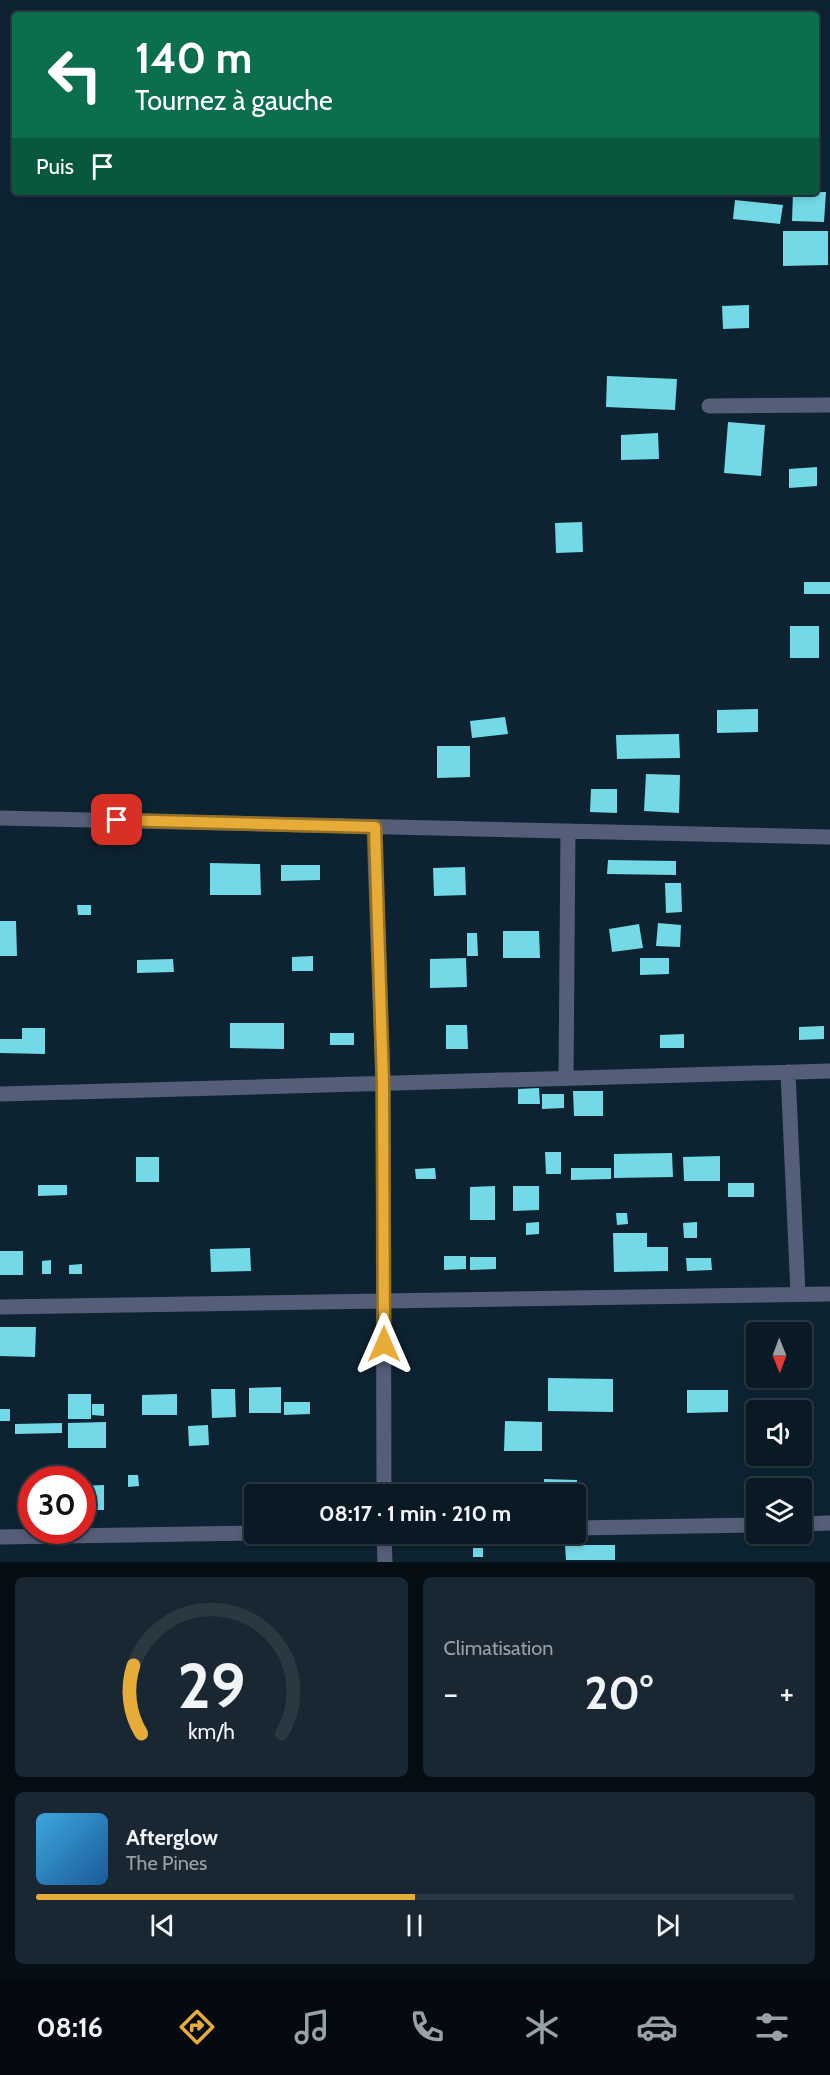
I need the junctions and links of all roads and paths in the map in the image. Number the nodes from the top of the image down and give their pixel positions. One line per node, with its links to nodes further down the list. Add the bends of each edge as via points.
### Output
1 (830, 405): 2 (street)
2 (709, 406)
3 (0, 818): 4 (street)
4 (375, 827): 5 (street); 10 (street)
5 (568, 831): 6 (street); 9 (street)
6 (830, 837)
7 (830, 1071): 8 (street)
8 (788, 1072): 9 (street); 12 (street)
9 (566, 1078): 10 (street)
10 (383, 1083): 11 (street); 14 (street)
11 (0, 1094)
12 (798, 1294): 13 (street); 14 (street)
13 (830, 1294)
14 (384, 1301): 15 (street); 16 (street)
15 (0, 1306)
16 (384, 1484)
17 (830, 1523): 18 (street)
18 (812, 1524)
19 (746, 1525): 20 (street)
20 (586, 1528)
21 (244, 1533): 22 (street)
22 (0, 1537)
23 (384, 1544): 24 (street)
24 (385, 1562)

